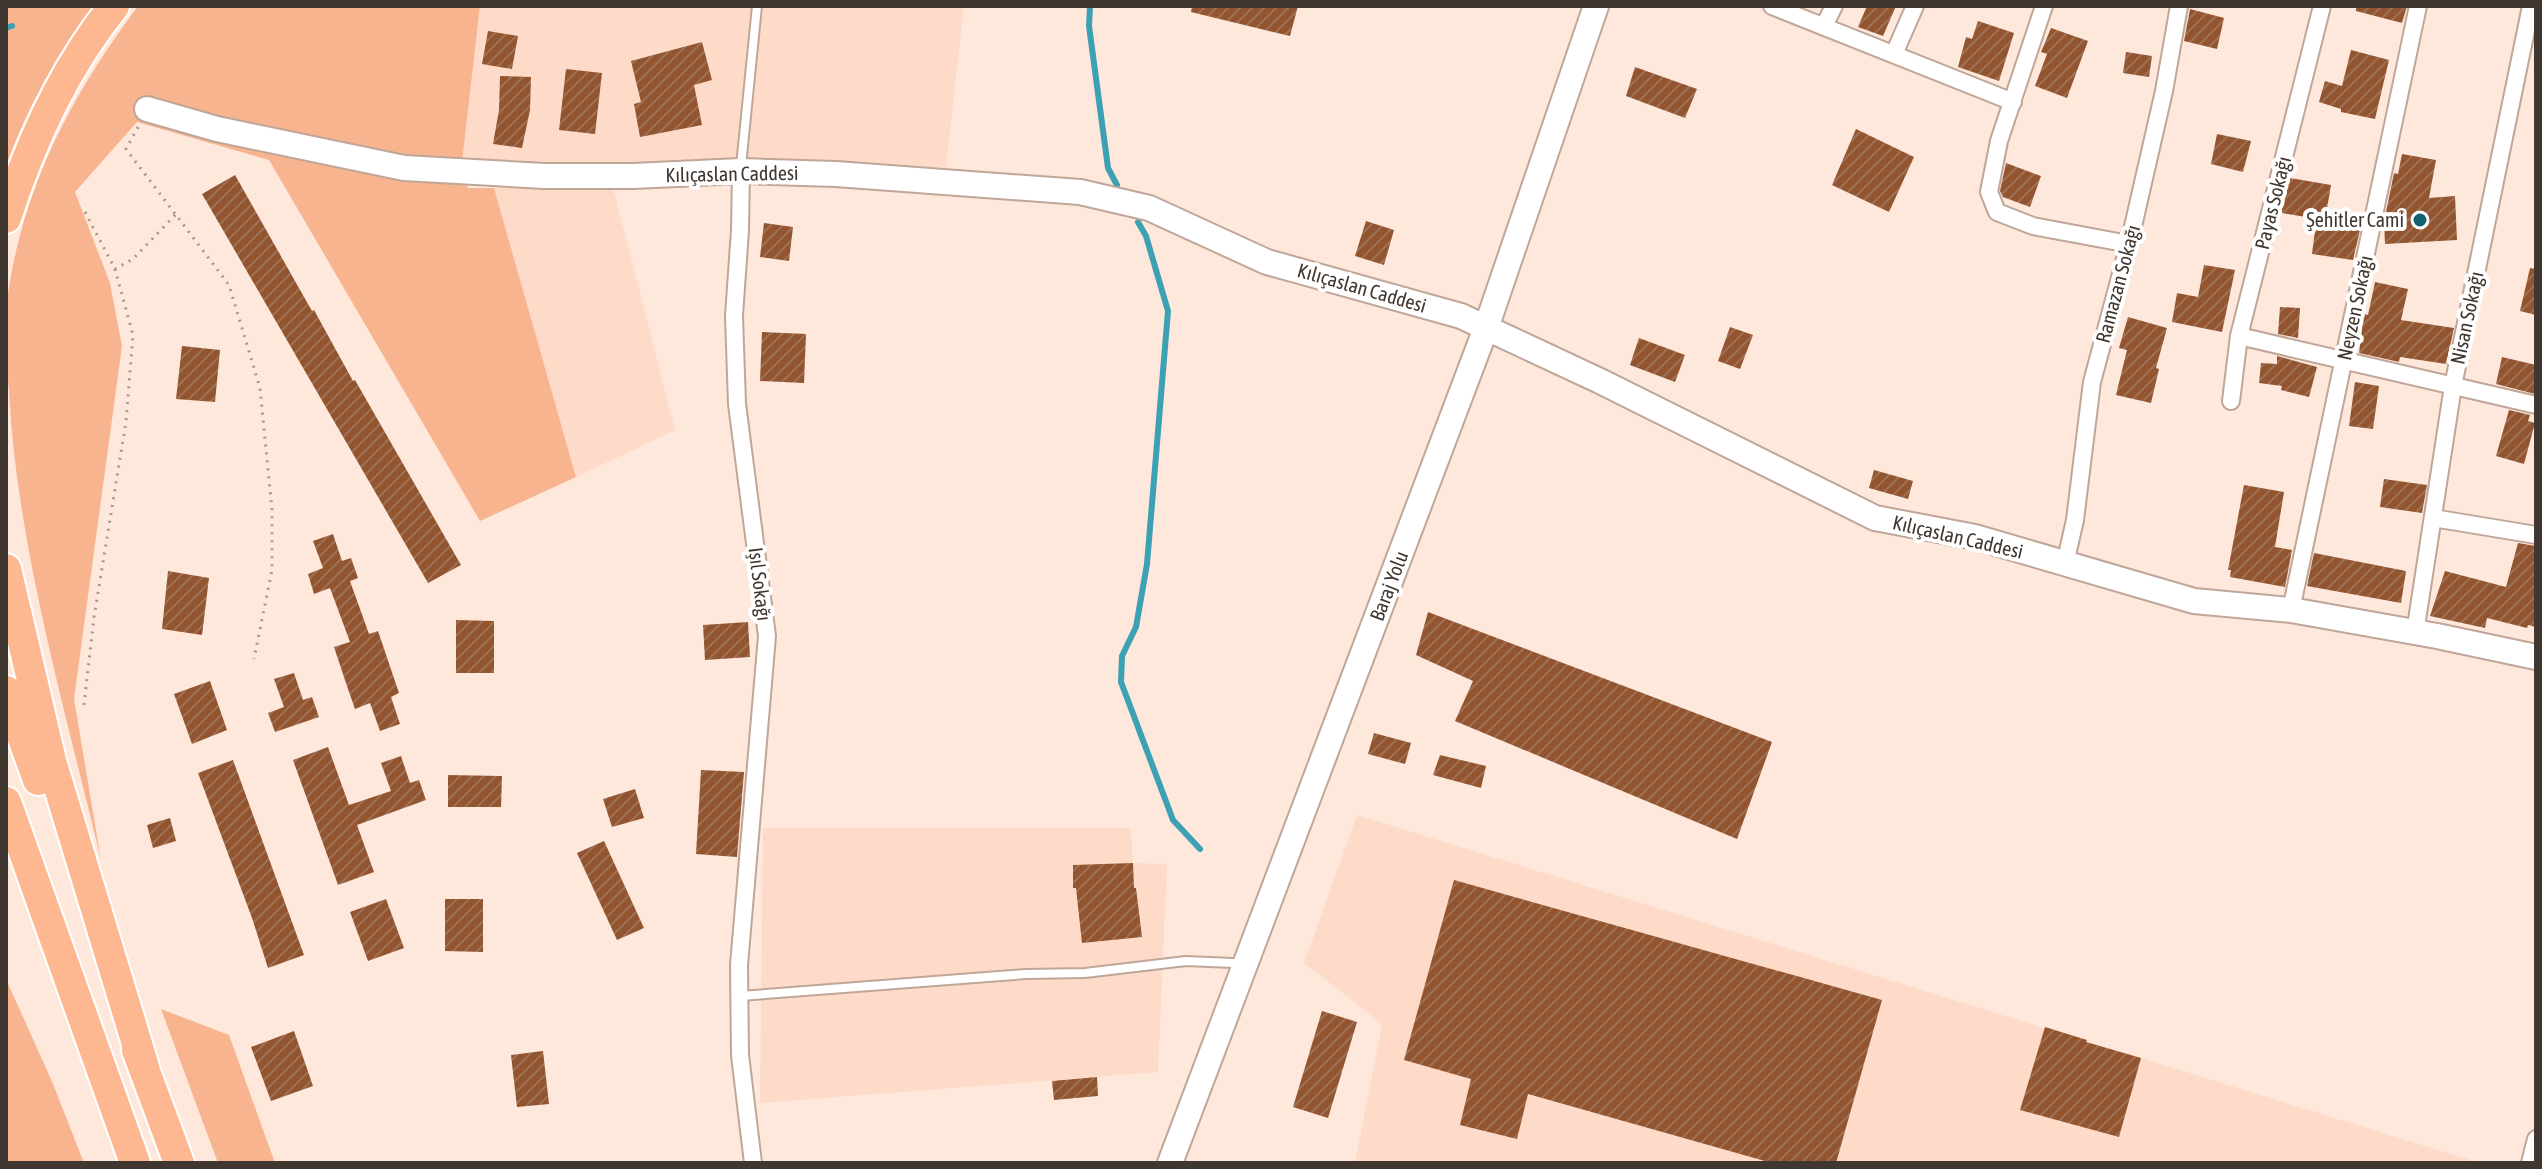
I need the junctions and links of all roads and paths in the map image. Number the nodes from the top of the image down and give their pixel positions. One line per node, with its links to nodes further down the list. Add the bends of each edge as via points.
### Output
1 (114, 6): 19 (highway, via 66,79 31,147)
2 (757, 6): 16 (lane, Işıl Sokağı)
3 (1596, 6): 22 (street, Baraj Yolu)
4 (1772, 6): 12 (street)
5 (1834, 6): 12 (street)
6 (1915, 6): 13 (street)
7 (2044, 6): 14 (street)
8 (2179, 6): 20 (street, Ramazan Sokağı)
9 (2322, 6): 23 (street, Payas Sokağı)
10 (2418, 6): 24 (street, Neyzen Sokağı)
11 (2531, 6): 25 (street, Nisan Sokağı)
12 (1824, 26): 13 (street)
13 (1894, 54): 14 (street)
14 (2013, 102): 20 (street, via 1989,192 1997,212 2033,226)
15 (147, 109): 16 (street, Kılıçaslan Caddesi, via 404,168 544,176); 18 (path, via 126,149)
16 (741, 171): 22 (street, Kılıçaslan Caddesi, via 1080,192 1149,208 1267,262 1461,316); 41 (street, Işıl Sokağı, via 734,316 737,404 767,636)
17 (85, 212): 21 (path)
18 (176, 214): 21 (path, via 133,259); 35 (path, via 229,285 260,388 272,570)
19 (6, 218)
20 (2129, 244): 30 (street, Ramazan Sokağı, via 2092,382)
21 (115, 269): 37 (path, via 133,335 126,422)
22 (1486, 328): 30 (street, Kılıçaslan Caddesi, via 1875,518 1975,537); 40 (street, Baraj Yolu)
23 (2239, 336): 24 (street); 26 (street, Payas Sokağı)
24 (2344, 360): 25 (street); 32 (street, Neyzen Sokağı)
25 (2453, 386): 27 (street); 28 (street, Nisan Sokağı)
26 (2231, 401)
27 (2536, 405)
28 (2433, 518): 29 (street); 33 (street, Nisan Sokağı)
29 (2536, 535)
30 (2065, 564): 32 (street, Kılıçaslan Caddesi, via 2194,601)
31 (6, 569): 43 (highway, via 51,761)
32 (2291, 610): 33 (street, Kılıçaslan Caddesi)
33 (2415, 633): 34 (street, Kılıçaslan Caddesi)
34 (2536, 657)
35 (254, 659)
36 (6, 691): 43 (highway)
37 (84, 705)
38 (6, 802): 42 (highway)
39 (6, 861): 42 (highway)
40 (1244, 968): 41 (lane, via 1186,961 1085,973); 48 (street, Baraj Yolu)
41 (739, 996): 47 (street, Işıl Sokağı)
42 (83, 1017): 45 (highway)
43 (144, 1067): 46 (highway)
44 (2536, 1139): 49 (street)
45 (135, 1163)
46 (179, 1163)
47 (753, 1163)
48 (1170, 1163)
49 (2530, 1163)

